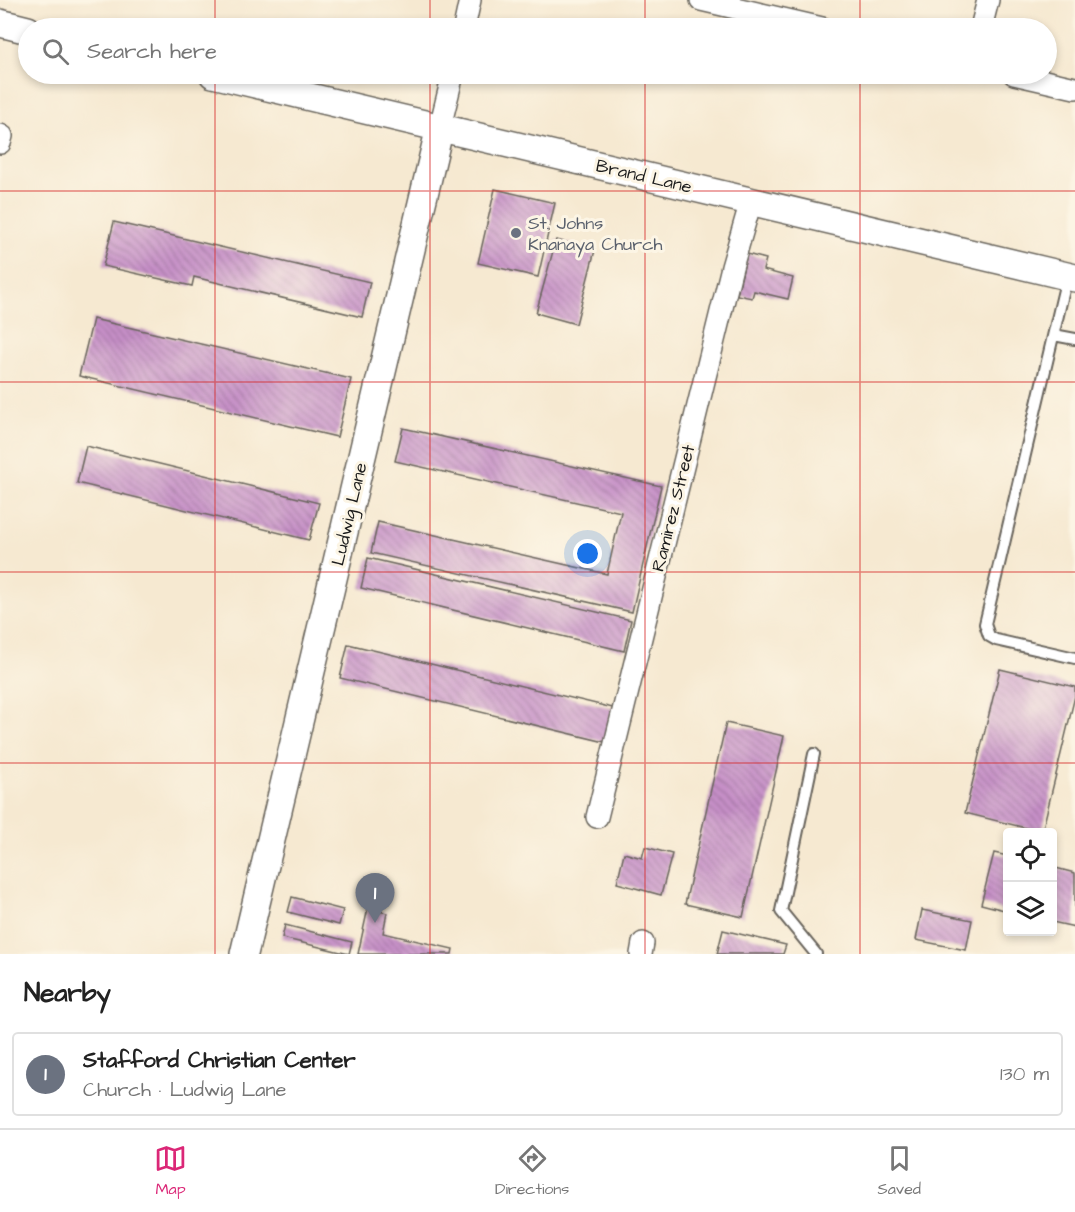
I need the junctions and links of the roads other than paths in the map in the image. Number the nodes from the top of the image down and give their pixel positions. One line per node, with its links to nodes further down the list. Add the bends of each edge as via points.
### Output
1 (470, 0): 4 (street)
2 (701, 0): 5 (street)
3 (988, 0): 6 (street)
4 (466, 18)
5 (779, 18)
6 (984, 18)
7 (0, 23): 8 (street)
8 (18, 28)
9 (256, 84): 13 (street, Brand Lane)
10 (451, 84): 13 (street, Ludwig Lane)
11 (1057, 84): 12 (street)
12 (1075, 88)
13 (440, 127): 16 (street, Brand Lane); 23 (street, Ludwig Lane)
14 (0, 135): 15 (street)
15 (0, 143)
16 (751, 201): 17 (street, Brand Lane); 22 (street, Ramirez Street)
17 (1071, 277): 18 (lane)
18 (1054, 335): 19 (lane); 20 (lane, via 985,624 989,636 996,640)
19 (1075, 339)
20 (1075, 658)
21 (814, 754): 24 (lane, via 781,910)
22 (597, 817)
23 (244, 954)
24 (816, 954)

